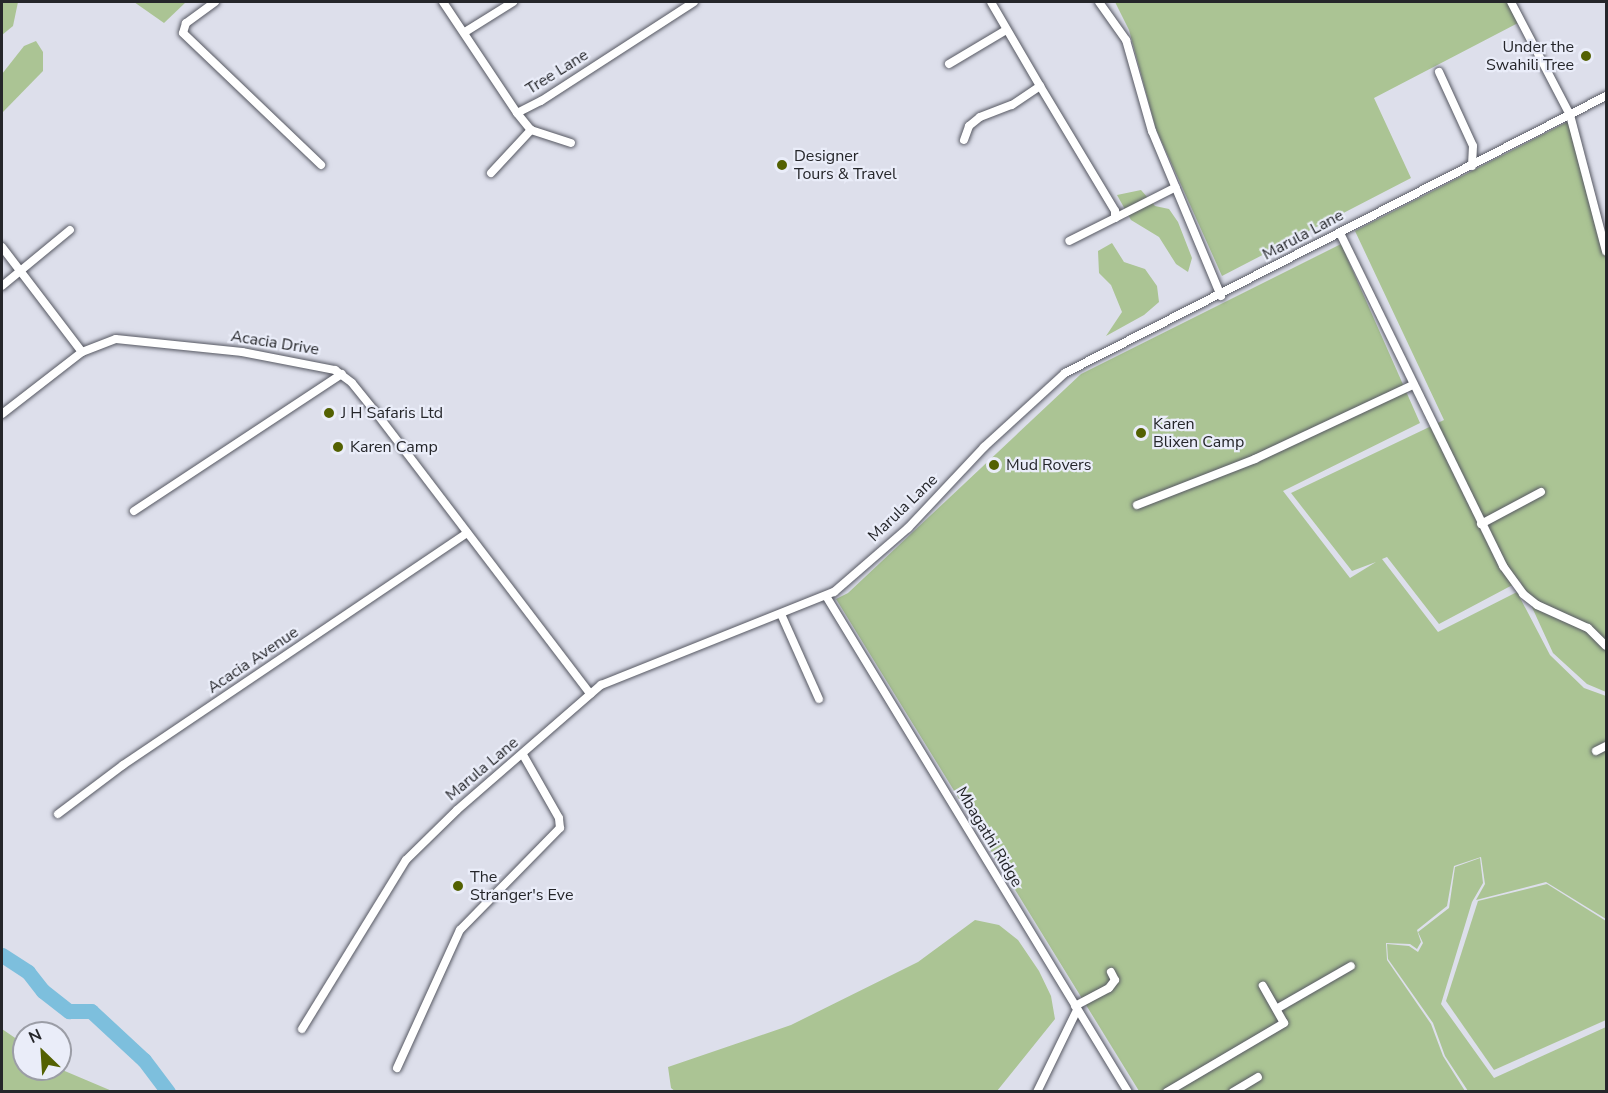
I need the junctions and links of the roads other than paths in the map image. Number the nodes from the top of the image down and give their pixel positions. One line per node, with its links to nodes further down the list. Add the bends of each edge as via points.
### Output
1 (216, 2): 19 (street, via 186,23 183,33)
2 (443, 2): 9 (street, Tree Lane)
3 (513, 2): 9 (street)
4 (694, 2): 14 (street, Tree Lane)
5 (992, 2): 8 (street)
6 (1099, 2): 22 (street, via 1126,40 1152,132)
7 (1511, 2): 15 (street)
8 (1006, 30): 10 (street); 12 (street)
9 (465, 32): 14 (street, Tree Lane)
10 (949, 64)
11 (1439, 72): 20 (street, via 1473,146)
12 (1040, 86): 17 (street, via 1012,105 980,117 969,126); 23 (street, via 1115,211)
13 (1606, 96): 15 (street, Marula Lane)
14 (517, 113): 16 (street)
15 (1570, 116): 20 (street, Marula Lane); 28 (street)
16 (531, 130): 18 (street); 21 (street)
17 (964, 140)
18 (571, 142)
19 (321, 165)
20 (1472, 166): 25 (street, Marula Lane)
21 (491, 173)
22 (1176, 187): 23 (street); 31 (street)
23 (1115, 218): 26 (street)
24 (70, 230): 29 (street)
25 (1340, 232): 31 (street, Marula Lane); 34 (street)
26 (1069, 240)
27 (2, 247): 29 (street)
28 (1606, 251)
29 (18, 271): 30 (street); 32 (street)
30 (2, 286)
31 (1221, 296): 41 (street, Marula Lane, via 1058,377 984,447 908,528)
32 (82, 352): 33 (street, Acacia Drive, via 116,339 242,352 326,367); 35 (street, Acacia Drive)
33 (342, 374): 38 (street); 40 (street, Acacia Drive, via 375,410)
34 (1413, 385): 37 (street, via 1255,459); 39 (street)
35 (2, 414)
36 (1540, 492): 39 (street)
37 (1137, 505)
38 (134, 511)
39 (1481, 524): 43 (street, via 1523,594 1552,614 1588,627)
40 (467, 533): 44 (street, Acacia Drive); 49 (street, Acacia Avenue, via 123,765)
41 (826, 596): 42 (street, Marula Lane); 53 (street, Mbagathi Ridge)
42 (781, 614): 44 (street, Marula Lane, via 611,680); 45 (street)
43 (1606, 646)
44 (590, 694): 48 (street, Marula Lane)
45 (819, 699)
46 (1606, 746): 47 (street)
47 (1596, 751)
48 (523, 754): 55 (street, Marula Lane, via 406,860); 56 (street, via 559,818 560,828 460,930)
49 (58, 814)
50 (1351, 966): 54 (street)
51 (1111, 972): 53 (street, via 1115,980 1108,988)
52 (1263, 986): 54 (street)
53 (1076, 1008): 58 (street); 59 (street, Mbagathi Ridge)
54 (1278, 1008): 60 (street, via 1284,1023)
55 (302, 1029)
56 (397, 1068)
57 (1258, 1077): 61 (street)
58 (1037, 1092)
59 (1128, 1092)
60 (1167, 1092)
61 (1233, 1092)

